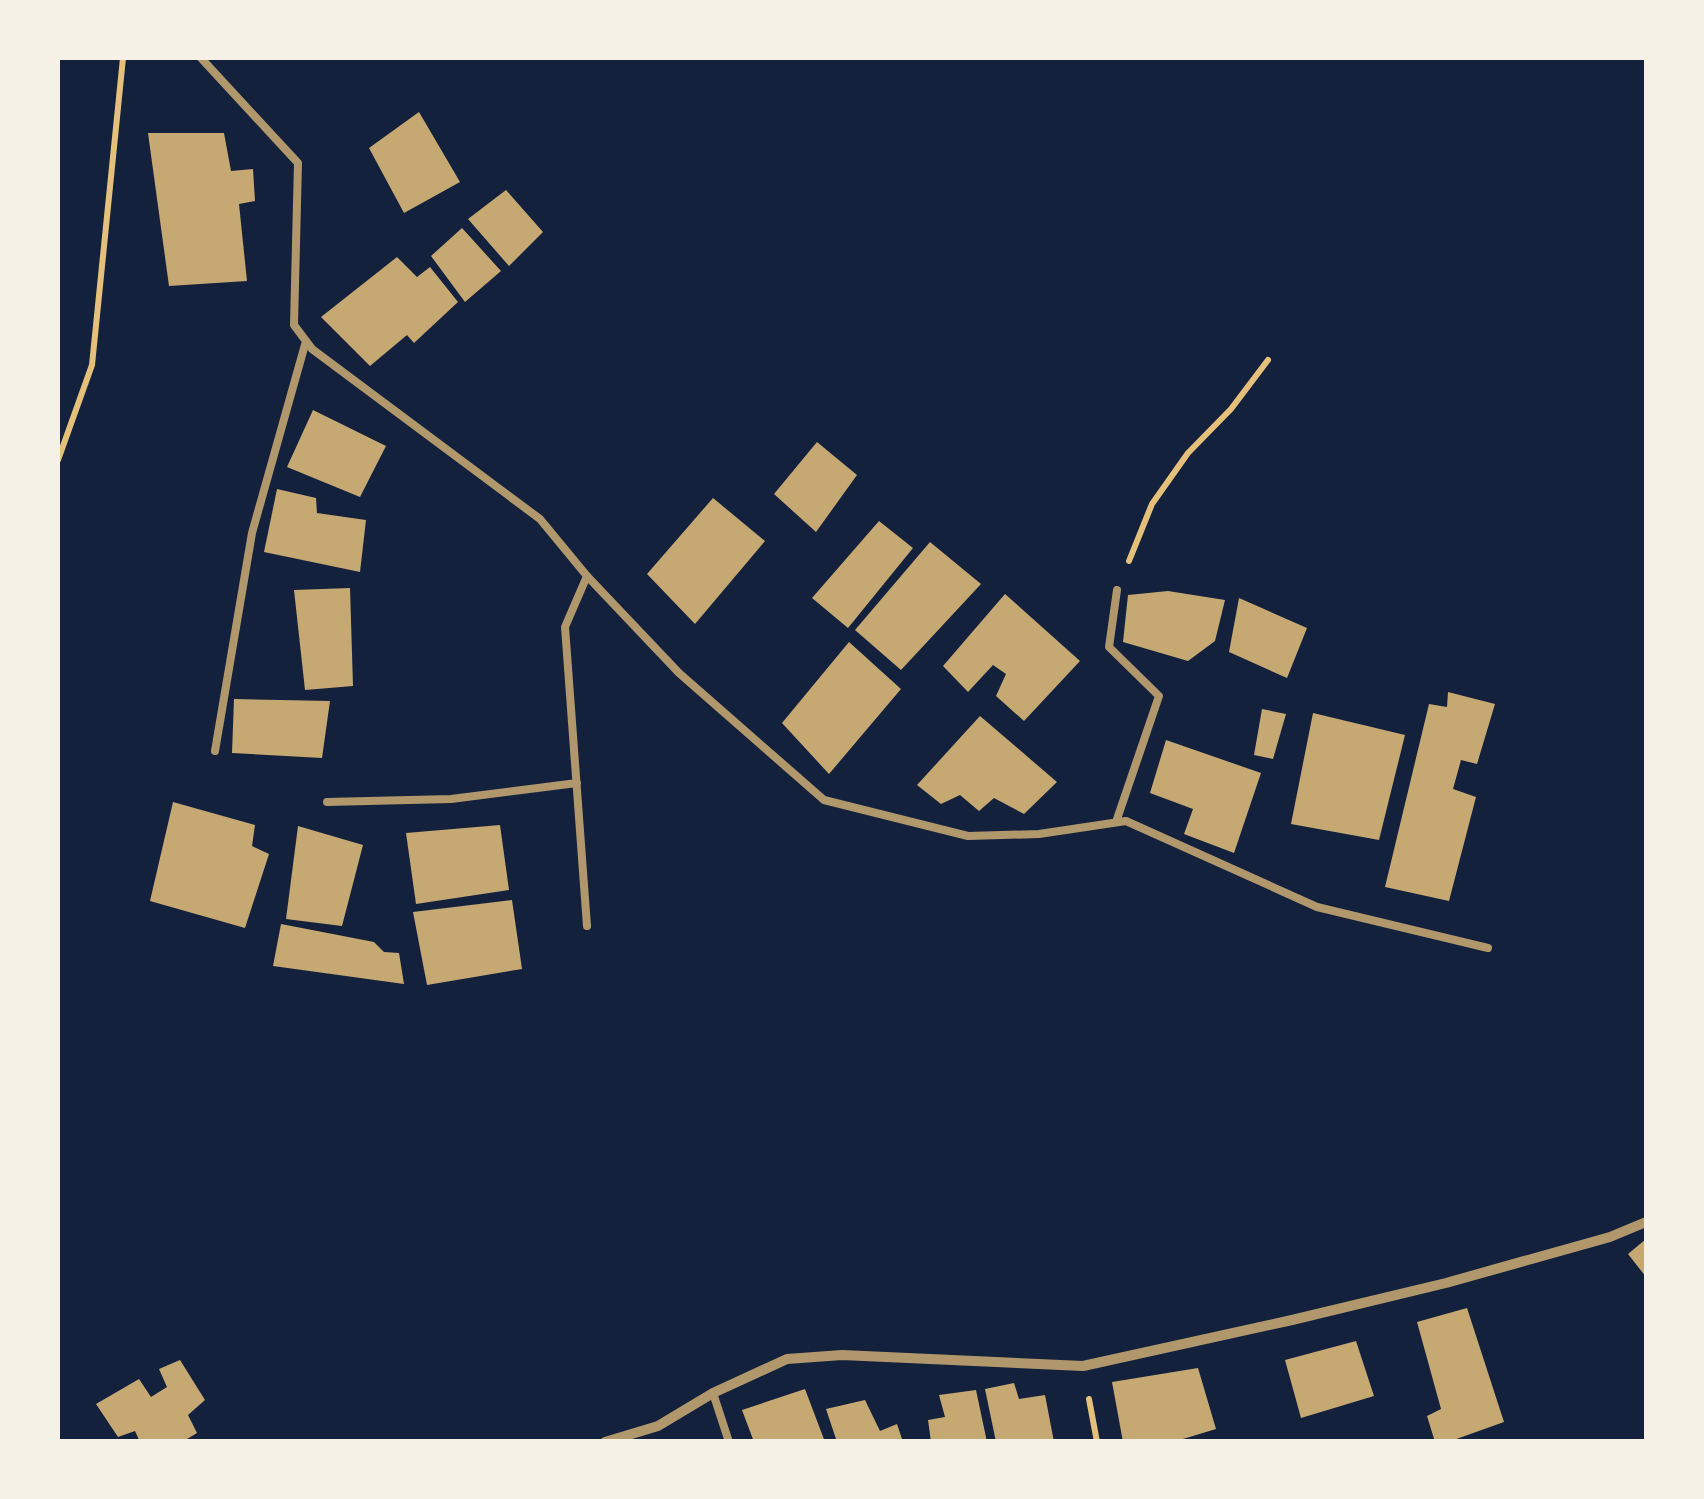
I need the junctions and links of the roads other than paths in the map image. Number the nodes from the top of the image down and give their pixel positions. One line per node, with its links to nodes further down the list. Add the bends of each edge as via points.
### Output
1 (201, 58): 2 (lane, via 298,163 294,325)
2 (306, 342): 3 (lane, via 540,519); 5 (lane, via 252,533)
3 (587, 576): 6 (lane, via 565,627); 8 (lane, via 679,673 824,800 968,836)
4 (1117, 590): 8 (lane, via 1109,647 1159,696)
5 (215, 751)
6 (577, 783): 7 (lane, via 452,799); 9 (lane)
7 (326, 802)
8 (1116, 822): 10 (lane, via 1126,820 1317,907)
9 (587, 926)
10 (1488, 948)
11 (1646, 1222): 12 (street, via 1446,1283 1082,1366 787,1358)
12 (713, 1393): 13 (street, via 658,1426); 14 (lane)
13 (605, 1442)
14 (729, 1442)

